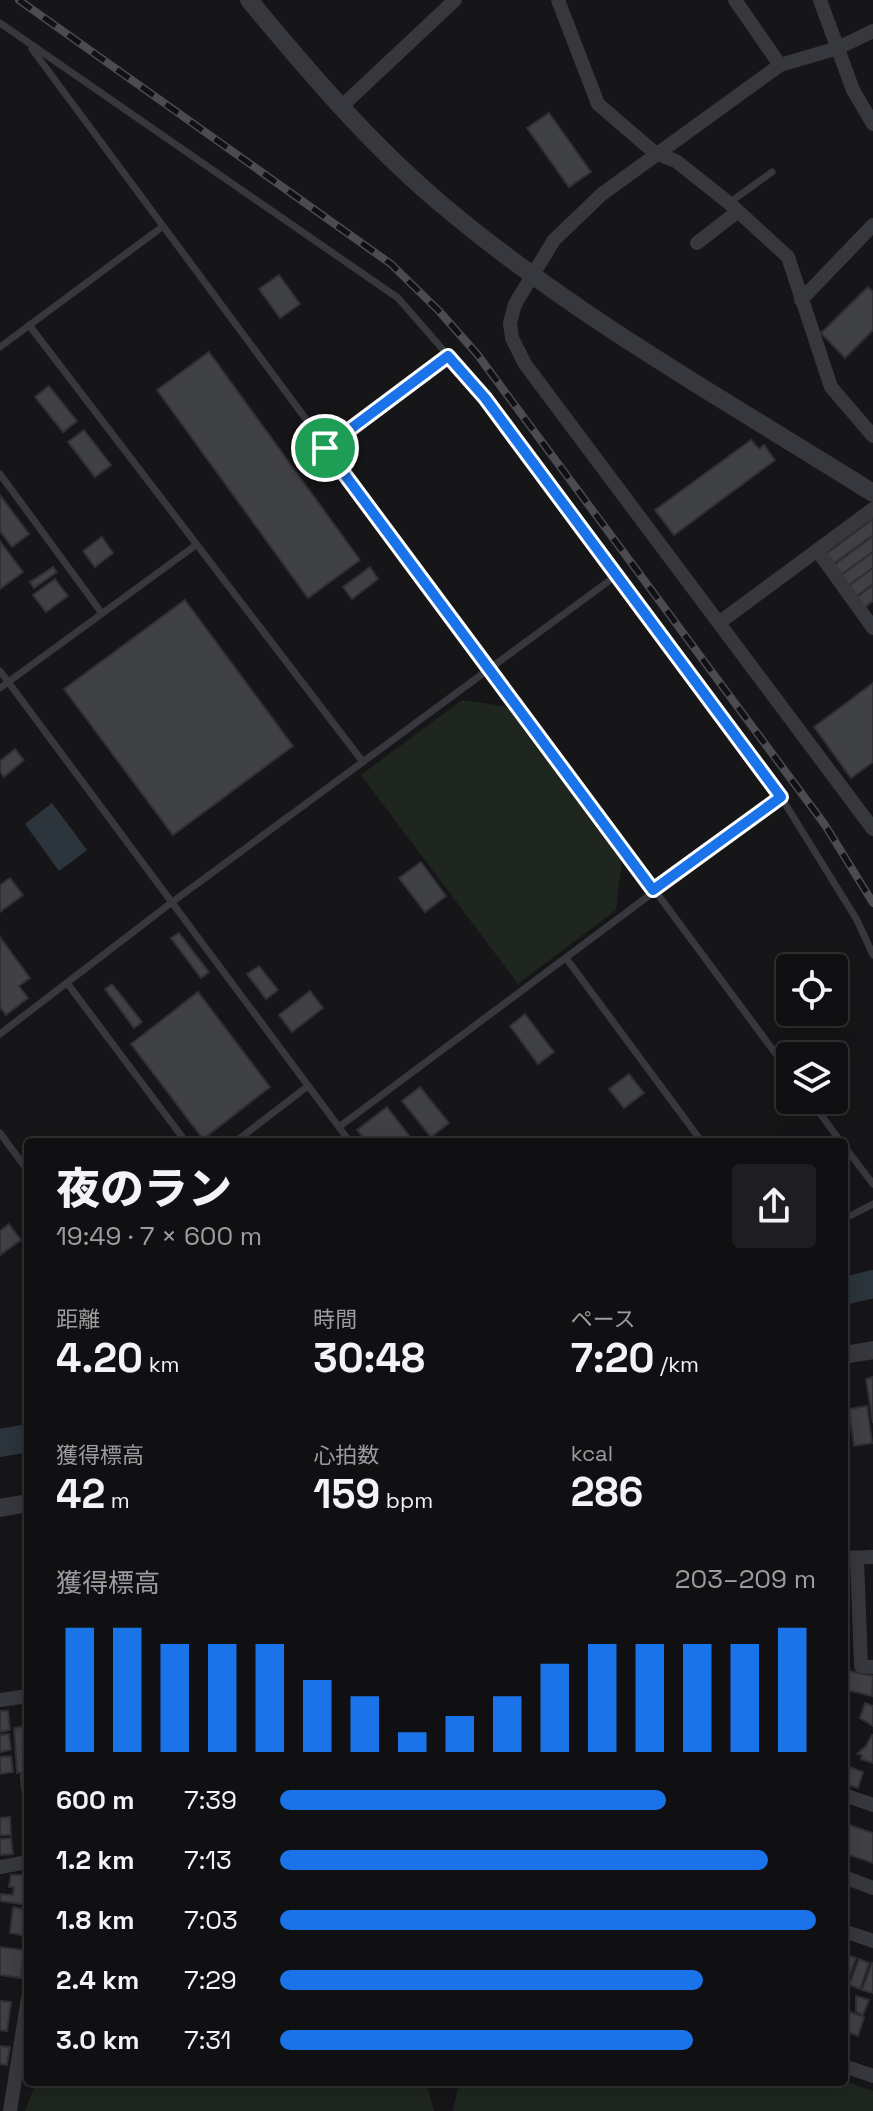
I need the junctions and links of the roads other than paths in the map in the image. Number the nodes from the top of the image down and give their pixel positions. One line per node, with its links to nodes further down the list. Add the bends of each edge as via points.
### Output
1 (249, 0): 11 (street)
2 (455, 0): 11 (street)
3 (558, 0): 13 (street, via 598,104)
4 (735, 0): 10 (street)
5 (820, 0): 9 (street)
6 (0, 23): 8 (lane)
7 (873, 31): 9 (street)
8 (29, 45): 17 (lane); 23 (lane, via 398,298)
9 (838, 48): 10 (street); 12 (street)
10 (780, 65): 13 (street)
11 (341, 107): 19 (street, via 439,202)
12 (873, 124)
13 (655, 153): 15 (street, via 676,161); 19 (street, via 564,231)
14 (772, 172): 15 (lane)
15 (733, 208): 18 (street); 20 (street, via 788,257)
16 (873, 225): 20 (street)
17 (162, 227): 21 (lane); 25 (lane)
18 (697, 243)
19 (531, 275): 27 (street); 33 (street, via 510,323 518,351)
20 (801, 300): 24 (street, via 831,387)
21 (29, 325): 22 (lane); 29 (lane)
22 (0, 347)
23 (448, 356): 25 (lane); 31 (lane)
24 (873, 436)
25 (325, 448): 35 (lane)
26 (0, 474): 32 (lane)
27 (873, 493)
28 (873, 509): 30 (street)
29 (196, 545): 32 (lane); 39 (lane)
30 (817, 550): 33 (street); 34 (street)
31 (617, 575): 35 (lane); 40 (lane)
32 (101, 612): 37 (lane)
33 (720, 622): 41 (street)
34 (873, 628)
35 (490, 668): 39 (lane); 42 (lane)
36 (0, 671): 37 (lane)
37 (8, 682): 38 (lane); 43 (lane)
38 (0, 688)
39 (363, 762): 43 (lane)
40 (781, 797): 42 (lane); 44 (lane, via 850,907)
41 (873, 829)
42 (653, 890): 45 (lane); 48 (lane)
43 (171, 903): 46 (lane); 49 (lane)
44 (873, 955)
45 (566, 958): 51 (lane); 56 (lane)
46 (67, 983): 47 (lane); 53 (lane)
47 (0, 1034)
48 (776, 1054)
49 (308, 1086): 51 (lane); 54 (lane)
50 (820, 1114): 57 (lane)
51 (339, 1127): 55 (lane)
52 (0, 1133): 59 (lane)
53 (183, 1138)
54 (240, 1138)
55 (347, 1138)
56 (699, 1138)
57 (838, 1138)
58 (848, 1151): 60 (lane)
59 (24, 1166)
60 (873, 1184)
61 (873, 1204): 62 (lane)
62 (848, 1217)
63 (873, 1350): 64 (street)
64 (848, 1354)
65 (24, 1504): 66 (street)
66 (0, 1508)
67 (873, 1557): 68 (street)
68 (851, 1558): 69 (street, via 861,1666)
69 (873, 1667)
70 (24, 1697): 71 (street)
71 (0, 1700)
72 (848, 1796): 73 (street)
73 (873, 1805)
74 (24, 1863): 75 (street)
75 (0, 1867)
76 (848, 1879): 77 (street)
77 (873, 1888)
78 (848, 1932): 79 (street)
79 (873, 1941)
80 (24, 2023): 83 (street)
81 (848, 2067): 82 (street)
82 (873, 2076)
83 (10, 2111)

